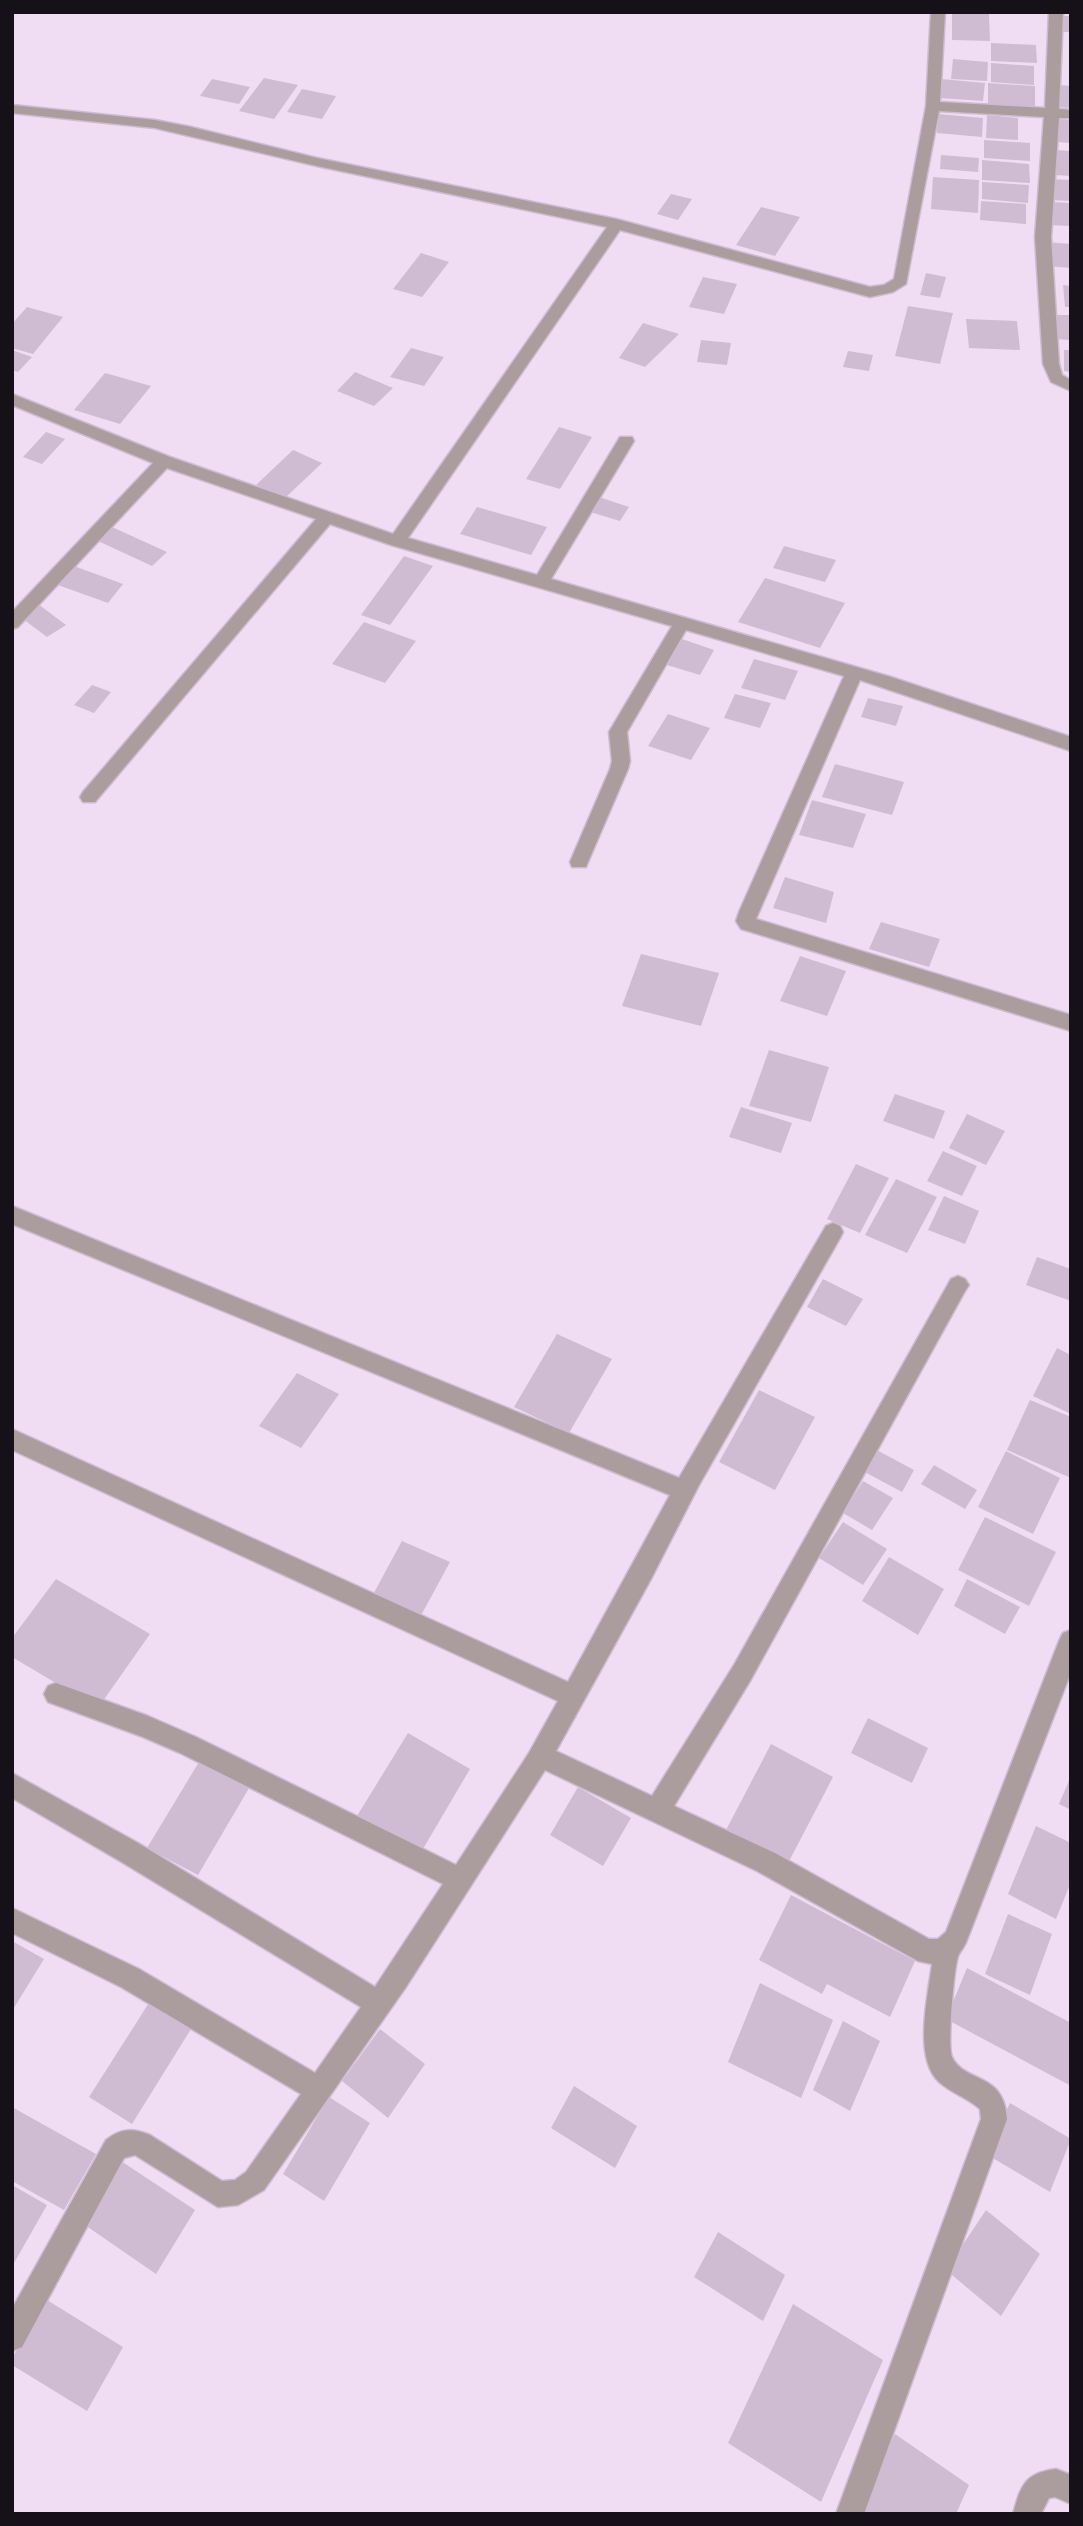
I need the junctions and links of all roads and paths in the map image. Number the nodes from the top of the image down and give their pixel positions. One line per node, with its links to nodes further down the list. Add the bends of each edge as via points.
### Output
1 (938, 12): 3 (street)
2 (1056, 12): 5 (street)
3 (933, 106): 5 (street); 7 (street, via 901,281 888,289 853,290)
4 (12, 109): 7 (street, via 167,126)
5 (1052, 112): 6 (street); 8 (street, via 1042,237 1045,286 1054,377)
6 (1071, 114)
7 (616, 224): 13 (street)
8 (1071, 386)
9 (12, 399): 11 (street)
10 (626, 441): 14 (street)
11 (164, 461): 12 (street); 15 (street)
12 (327, 517): 13 (street); 19 (street)
13 (397, 541): 14 (street)
14 (541, 582): 16 (street)
15 (12, 623)
16 (682, 623): 17 (street); 20 (street, via 618,732 619,769)
17 (853, 673): 18 (street); 21 (street, via 748,912 748,924)
18 (1071, 744)
19 (89, 797)
20 (579, 862)
21 (1071, 1024)
22 (12, 1214): 26 (street)
23 (833, 1231): 26 (street)
24 (958, 1285): 32 (street, via 742,1673)
25 (12, 1439): 29 (street)
26 (685, 1491): 29 (street)
27 (1071, 1641): 35 (street, via 955,1940)
28 (56, 1694): 33 (street, via 188,1745)
29 (573, 1696): 30 (street)
30 (540, 1756): 32 (street); 33 (street)
31 (12, 1785): 36 (street)
32 (657, 1811): 35 (street, via 766,1862 927,1952)
33 (461, 1880): 36 (street)
34 (12, 1920): 37 (street, via 130,1978)
35 (947, 1950): 40 (street, via 936,2050 947,2071 991,2100 994,2119)
36 (379, 2004): 37 (street)
37 (319, 2090): 38 (street, via 254,2181 233,2195 218,2194 141,2144 123,2142)
38 (12, 2337)
39 (1071, 2490): 41 (street, via 1056,2483 1041,2485)
40 (850, 2514)
41 (1027, 2514)

